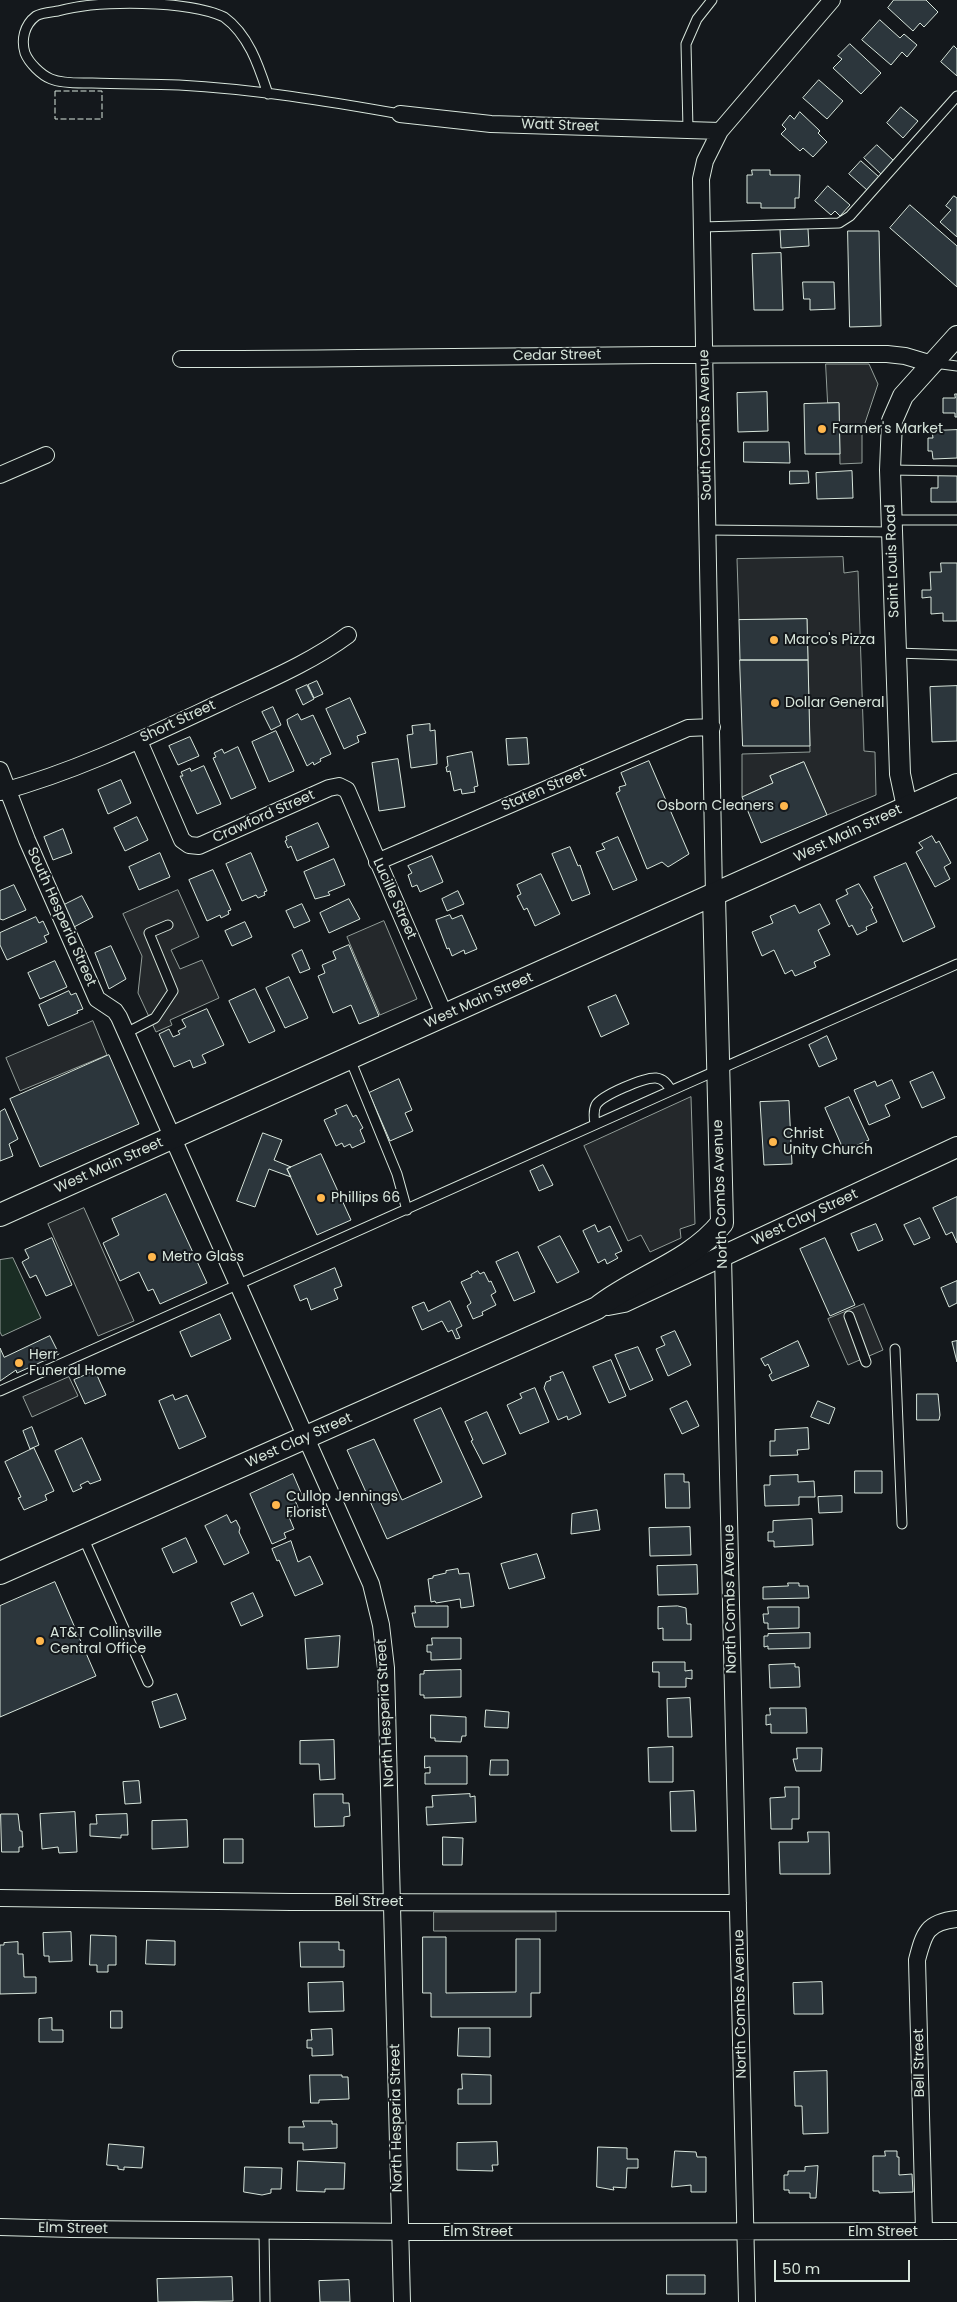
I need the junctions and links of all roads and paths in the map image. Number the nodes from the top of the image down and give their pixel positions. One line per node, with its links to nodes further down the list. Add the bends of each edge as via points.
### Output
1 (712, 0): 6 (lane, via 696,19 686,44)
2 (832, 0): 7 (street, South Combs Avenue)
3 (268, 94): 3 (lane, via 181,85 51,79 28,60 23,45 25,29 37,16 106,1 187,3 223,17 240,33 257,60); 5 (lane)
4 (957, 96): 8 (lane, via 850,216 839,223)
5 (400, 114): 6 (street, Watt Street, via 491,124)
6 (688, 129): 7 (street, Watt Street)
7 (720, 130): 8 (street, South Combs Avenue, via 705,161 701,179)
8 (702, 227): 10 (street, South Combs Avenue)
9 (957, 336): 12 (street, Saint Louis Road)
10 (704, 353): 11 (street, Cedar Street); 12 (street, Cedar Street, via 887,354); 20 (street, South Combs Avenue)
11 (180, 359)
12 (933, 363): 13 (lane); 15 (street, Saint Louis Road, via 903,396 892,421)
13 (957, 366)
14 (46, 455): 17 (street)
15 (890, 470): 16 (lane); 19 (street, Saint Louis Road)
16 (957, 471)
17 (0, 475)
18 (957, 520): 19 (lane)
19 (892, 526): 20 (lane); 22 (street, Saint Louis Road)
20 (708, 530): 24 (street, South Combs Avenue)
21 (348, 635): 25 (street, Short Street, via 306,662)
22 (896, 654): 23 (lane); 30 (street, Saint Louis Road, via 900,774)
23 (957, 655)
24 (712, 727): 31 (street, Staten Street, via 688,728); 32 (street, South Combs Avenue)
25 (139, 741): 28 (street, Crawford Street, via 182,840 190,845 200,846); 29 (street, Short Street, via 60,773)
26 (0, 770): 29 (street, South Hesperia Street)
27 (957, 785): 30 (main road, West Main Street)
28 (339, 786): 31 (street, Lucille Street, via 347,790)
29 (4, 791): 36 (street, South Hesperia Street, via 98,999 115,1011)
30 (907, 808): 32 (main road, West Main Street)
31 (377, 862): 35 (street, Lucille Street)
32 (714, 896): 35 (main road, West Main Street); 38 (main road, North Combs Avenue)
33 (168, 925): 36 (lane, via 149,933 173,991 155,1018)
34 (957, 964): 38 (lane)
35 (445, 1016): 37 (main road, West Main Street)
36 (126, 1033): 41 (street, South Hesperia Street)
37 (350, 1058): 41 (main road, West Main Street); 43 (lane, via 397,1174)
38 (718, 1069): 39 (lane); 45 (main road, North Combs Avenue)
39 (671, 1090): 40 (lane); 40 (lane, via 656,1078 646,1079 603,1098 596,1105)
40 (595, 1124): 43 (lane)
41 (173, 1138): 44 (main road, West Main Street); 47 (street, North Hesperia Street)
42 (957, 1147): 46 (street, West Clay Street)
43 (407, 1210): 47 (lane)
44 (1, 1211)
45 (722, 1223): 46 (street, North Combs Avenue); 48 (main road, West Clay Street, via 709,1239 684,1257)
46 (723, 1256): 48 (street, West Clay Street, via 624,1302); 60 (street, North Combs Avenue)
47 (239, 1286): 52 (lane); 53 (street, North Hesperia Street)
48 (597, 1308): 53 (main road, West Clay Street)
49 (849, 1316): 51 (lane)
50 (896, 1349): 54 (lane)
51 (866, 1362)
52 (0, 1391)
53 (308, 1438): 55 (main road, West Clay Street); 59 (street, North Hesperia Street, via 371,1584 381,1625 386,1668)
54 (902, 1524)
55 (83, 1537): 56 (main road, West Clay Street); 57 (lane)
56 (2, 1567)
57 (148, 1682)
58 (0, 1898): 59 (street, Bell Street)
59 (393, 1902): 60 (street, Bell Street); 66 (street, North Hesperia Street)
60 (738, 1903): 67 (street, North Combs Avenue)
61 (957, 1919): 64 (street, Bell Street, via 939,1921 923,1937 917,1960)
62 (0, 2226): 63 (street, Elm Street, via 71,2230)
63 (264, 2231): 66 (street, Elm Street); 68 (lane)
64 (924, 2231): 65 (street, Elm Street); 67 (street, Elm Street)
65 (957, 2231)
66 (400, 2232): 67 (street, Elm Street); 69 (street, North Hesperia Street)
67 (746, 2233): 70 (street, North Combs Avenue)
68 (266, 2302)
69 (402, 2302)
70 (747, 2302)

